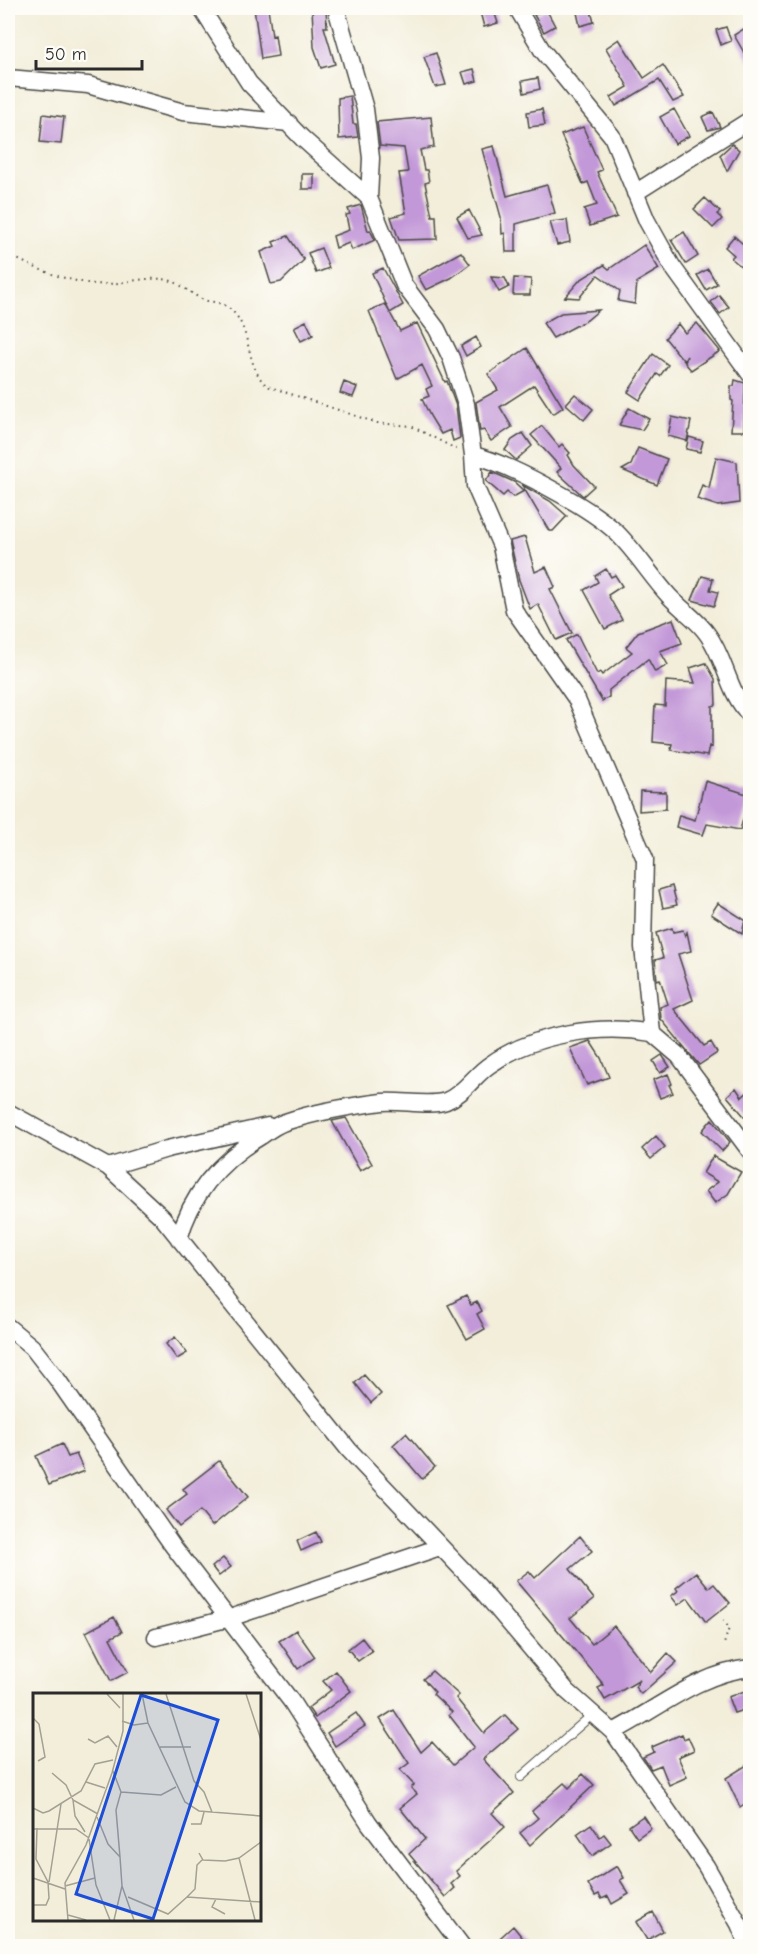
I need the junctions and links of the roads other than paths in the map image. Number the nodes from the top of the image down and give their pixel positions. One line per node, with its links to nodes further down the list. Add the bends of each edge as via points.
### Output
1 (201, 8): 6 (street, via 236,66)
2 (336, 8): 8 (street, via 364,110 371,158)
3 (517, 8): 7 (street, via 542,50 612,136)
4 (8, 78): 6 (street, via 88,86 183,112)
5 (750, 120): 7 (street)
6 (289, 123): 8 (street)
7 (635, 193): 9 (street, via 679,278)
8 (369, 198): 10 (street, via 404,285 436,329 451,358 466,404)
9 (750, 374)
10 (473, 455): 11 (street, via 531,479 580,506 617,533 672,600 707,633 737,700); 12 (street, via 475,486 501,546 514,610 576,700 645,860 643,947)
11 (750, 715)
12 (652, 1033): 14 (street, via 612,1029 550,1038 497,1059 442,1102 384,1102); 15 (street, via 679,1056)
13 (8, 1112): 16 (street)
14 (283, 1122): 16 (street); 17 (street, via 255,1139 213,1174 192,1204)
15 (750, 1151)
16 (108, 1167): 17 (street, via 147,1201)
17 (179, 1239): 19 (street, via 350,1450)
18 (8, 1327): 20 (street, via 24,1339 57,1379 173,1546)
19 (440, 1547): 20 (street); 23 (street, via 567,1691)
20 (230, 1618): 21 (street); 26 (street, via 291,1701 369,1823)
21 (156, 1636)
22 (750, 1668): 24 (street, via 703,1680)
23 (593, 1714): 24 (street); 25 (lane)
24 (613, 1732): 27 (street, via 705,1866)
25 (521, 1777)
26 (462, 1947)
27 (748, 1947)

